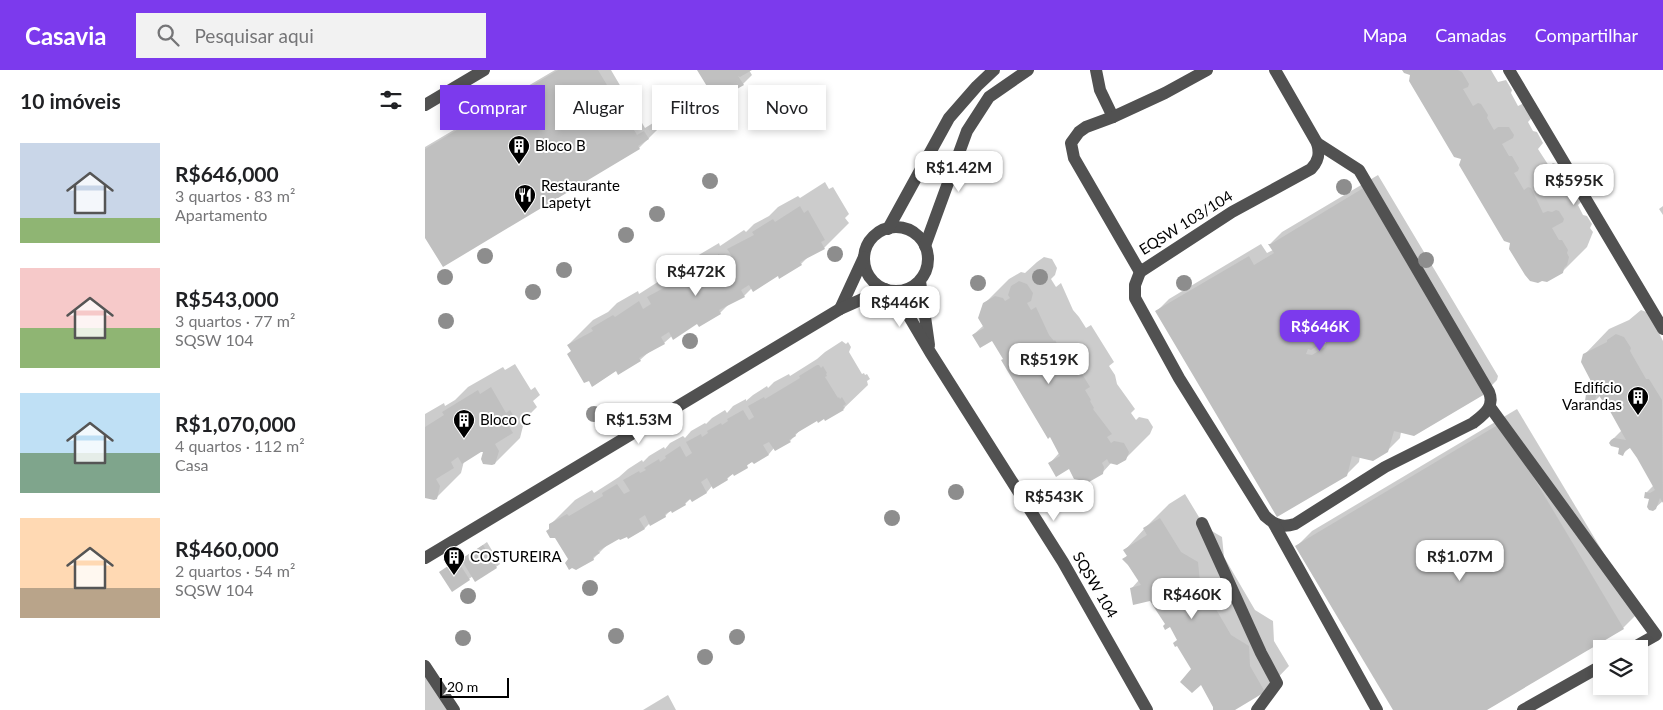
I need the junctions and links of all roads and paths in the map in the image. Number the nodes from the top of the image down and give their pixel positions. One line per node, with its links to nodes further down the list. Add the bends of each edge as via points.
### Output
1 (484, 70): 11 (street)
2 (994, 70): 9 (street)
3 (1028, 70): 10 (street)
4 (1096, 70): 12 (street, via 1100,90)
5 (1207, 70): 8 (street, EQSW 103/104)
6 (1275, 70): 13 (street)
7 (1509, 70): 21 (street)
8 (1187, 74): 12 (street, EQSW 103/104)
9 (977, 86): 10 (street); 14 (street, via 949,118)
10 (989, 97): 15 (street, via 967,131)
11 (425, 105)
12 (1113, 117): 17 (street, EQSW 103/104, via 1079,132 1071,148)
13 (1317, 143): 17 (street, EQSW 103/104, via 1318,160 1311,169 1232,212); 24 (street, via 1359,170 1489,392 1492,399)
14 (888, 229): 15 (street, via 913,233); 16 (street, via 871,239)
15 (925, 246): 18 (street, via 927,264)
16 (864, 257): 19 (street, via 867,273 878,286); 20 (street)
17 (1140, 272): 26 (street, via 1135,298 1179,378)
18 (920, 281): 19 (street, via 903,290); 23 (street, SQSW 104)
19 (890, 290): 20 (street); 23 (street, SQSW 104)
20 (840, 309): 27 (street)
21 (1659, 313): 22 (street)
22 (1663, 329)
23 (930, 352): 32 (street, SQSW 104, via 1063,562)
24 (1490, 407): 26 (street, via 1473,423 1385,467 1295,524); 28 (street, via 1656,635)
25 (1202, 523): 33 (street, via 1277,683)
26 (1273, 524): 34 (street)
27 (425, 558)
28 (1647, 640)
29 (425, 666): 31 (street)
30 (1593, 671): 35 (street)
31 (454, 710)
32 (1147, 710)
33 (1257, 710)
34 (1377, 710)
35 (1523, 710)

